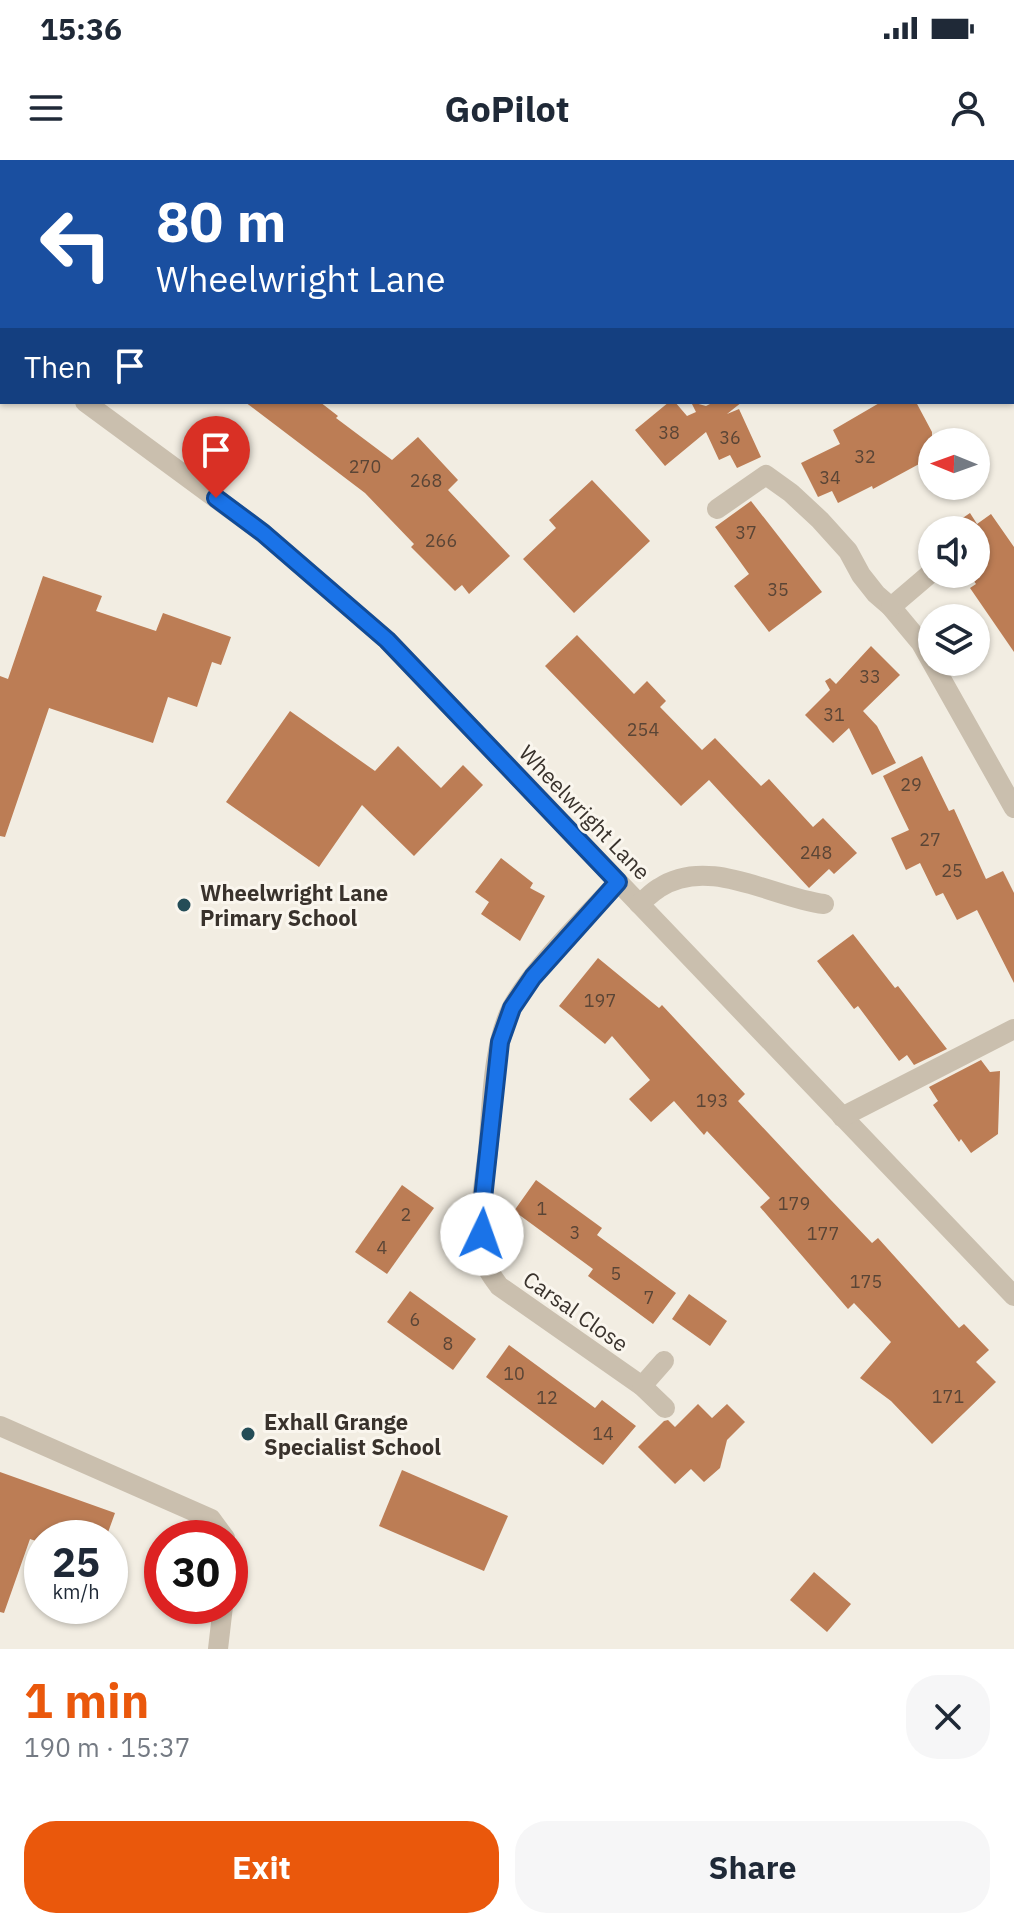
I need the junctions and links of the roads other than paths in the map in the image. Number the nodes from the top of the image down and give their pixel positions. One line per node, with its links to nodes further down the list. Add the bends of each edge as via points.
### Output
1 (96, 405): 6 (street, Wheelwright Lane, via 263,533 387,640)
2 (717, 509): 4 (street, via 766,475 848,551 861,575)
3 (918, 584): 4 (street)
4 (891, 607): 5 (street, via 921,643)
5 (1013, 805)
6 (618, 882): 7 (street, Wheelwright Lane); 13 (street, Carsal Close, via 512,1008 500,1042 482,1251 499,1286)
7 (639, 904): 8 (street, via 660,887 688,877 724,878); 10 (street, Wheelwright Lane)
8 (824, 904)
9 (1014, 1029): 10 (street)
10 (842, 1117): 11 (street, Wheelwright Lane)
11 (1014, 1296)
12 (664, 1361): 13 (street)
13 (642, 1386): 14 (street, Carsal Close)
14 (665, 1408)
15 (0, 1426): 16 (street)
16 (212, 1520)
17 (221, 1624): 18 (street)
18 (218, 1649)

